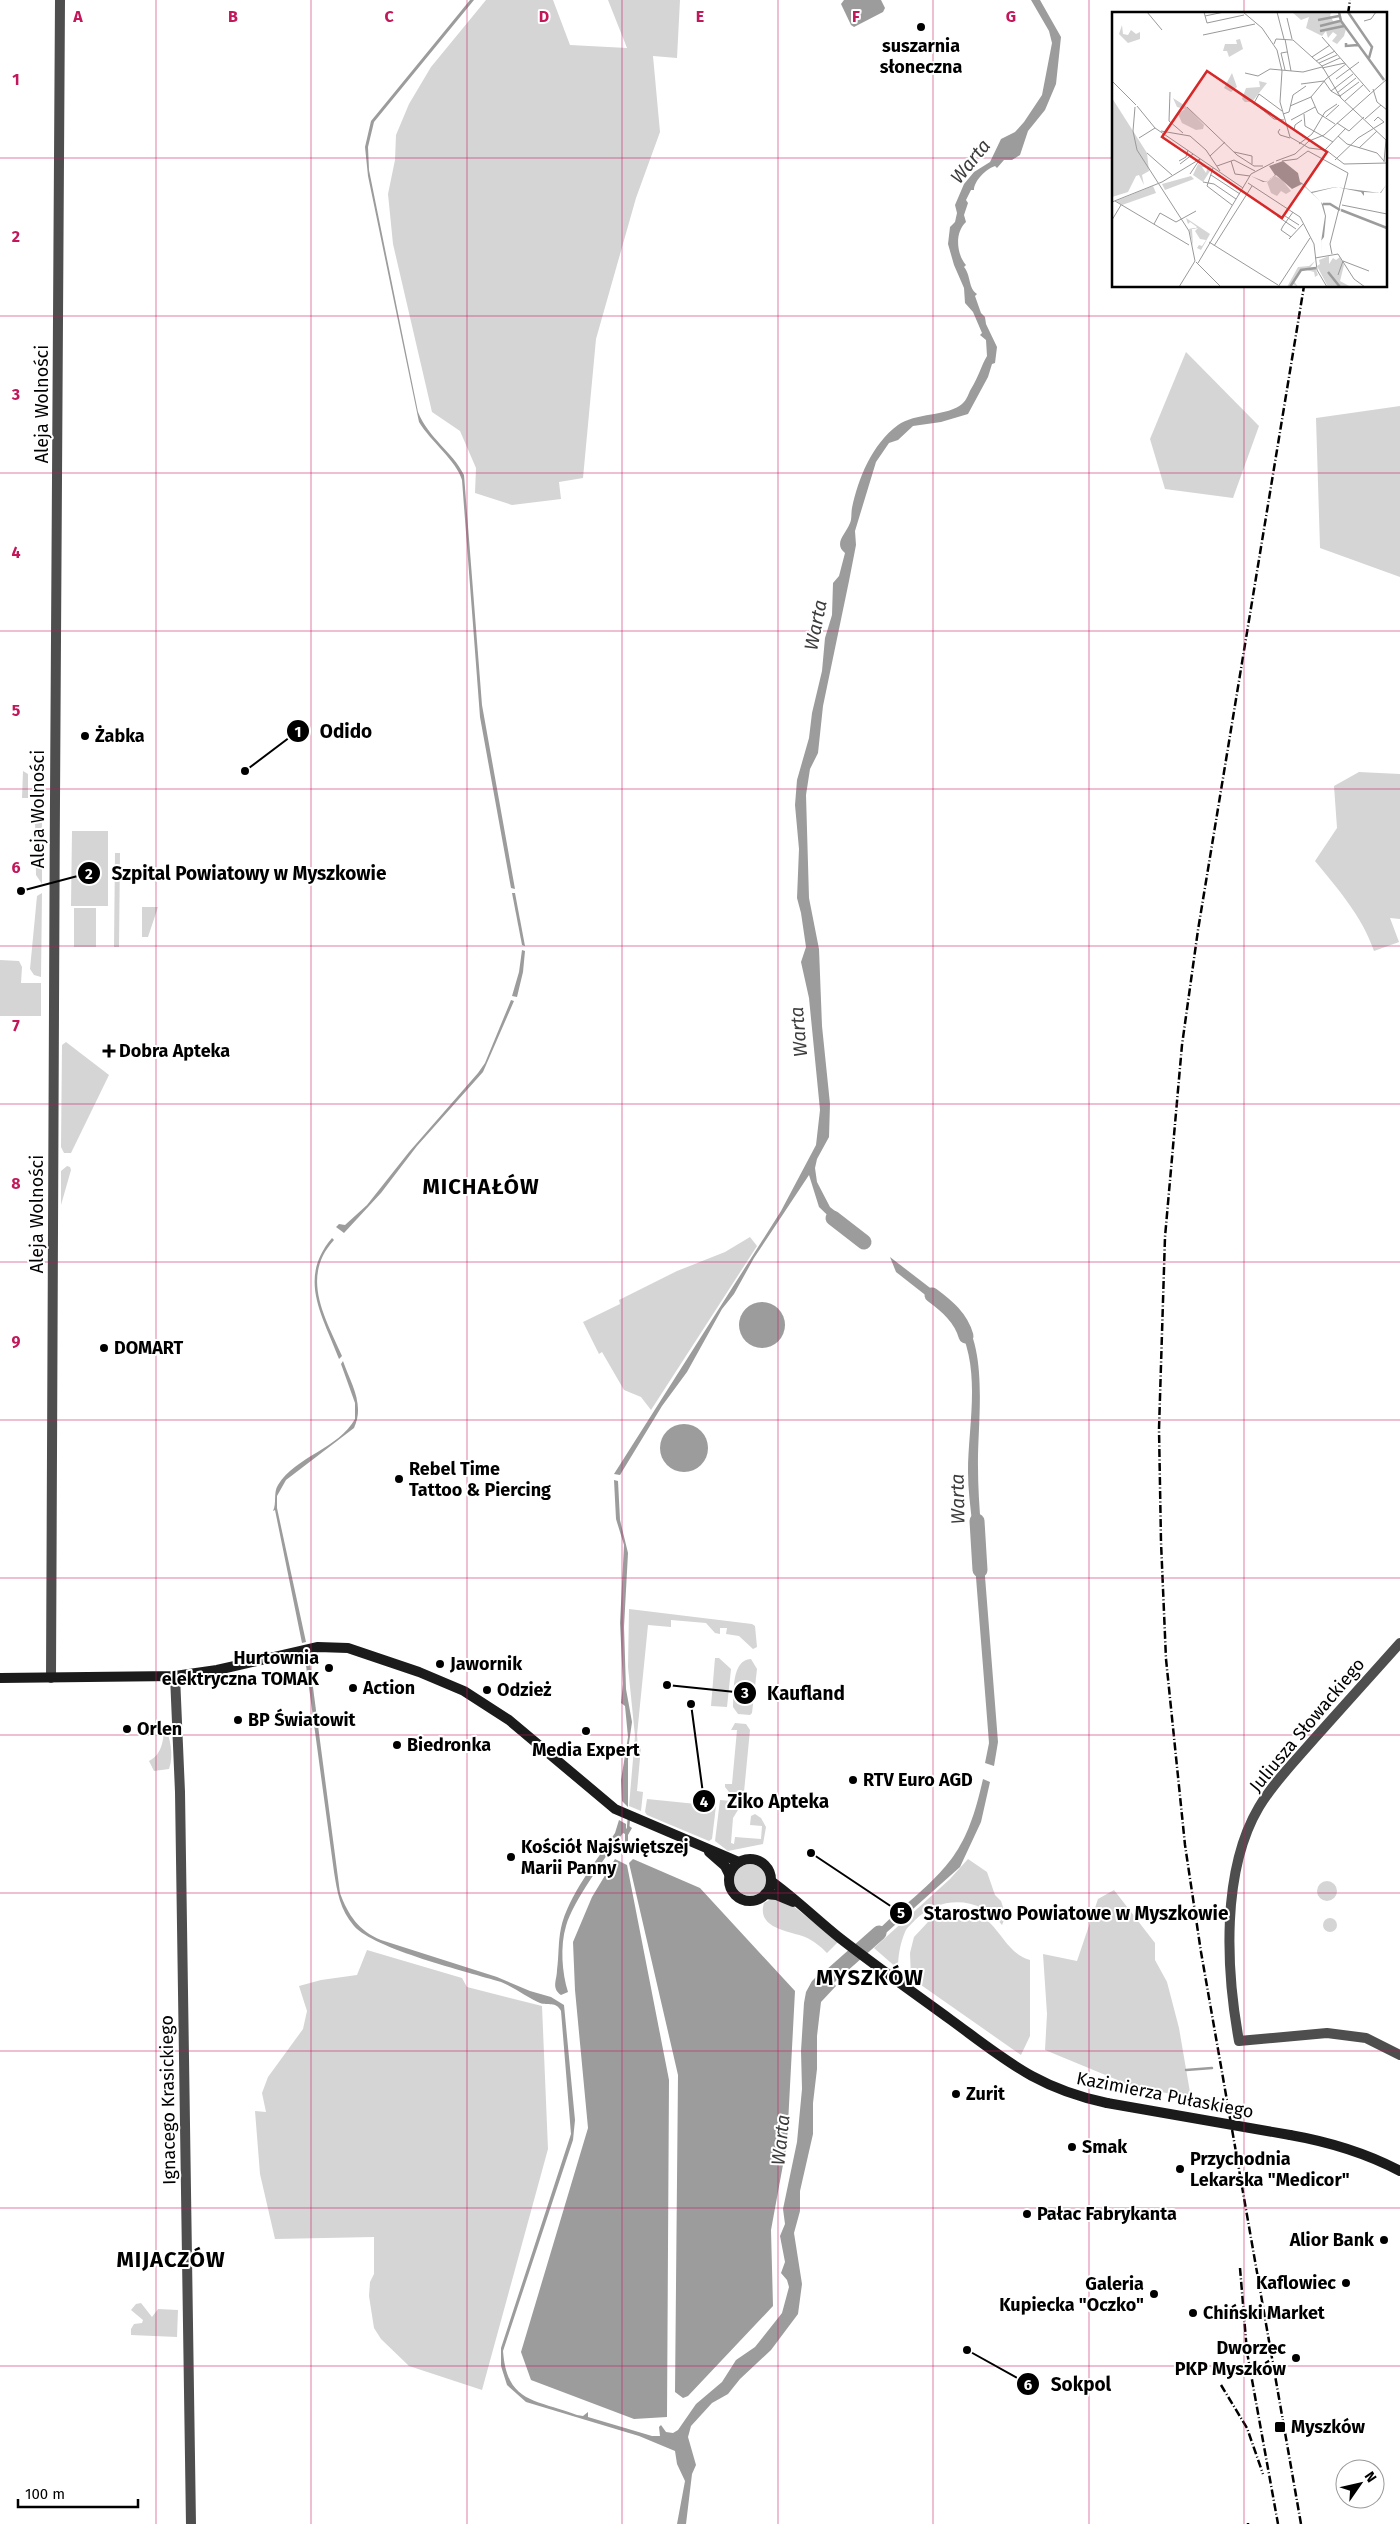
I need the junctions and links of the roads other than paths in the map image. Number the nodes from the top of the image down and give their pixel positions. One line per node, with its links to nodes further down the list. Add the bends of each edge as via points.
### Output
1 (60, 0): 5 (street, Aleja Wolności)
2 (1400, 1643): 12 (street, Juliusza Słowackiego, via 1269,1791 1250,1826 1239,1858 1228,1952 1239,2041 1327,2033 1366,2038)
3 (175, 1676): 5 (main road); 6 (main road, via 316,1648 338,1646 366,1653 464,1691 516,1725 615,1809); 14 (street, Ignacego Krasickiego, via 180,1792)
4 (0, 1678): 5 (main road)
5 (51, 1678)
6 (701, 1845): 7 (main road); 8 (main road, via 725,1866)
7 (739, 1862): 8 (main road); 9 (main road, via 759,1861 766,1868)
8 (729, 1874): 10 (main road, via 730,1889 741,1899 755,1900)
9 (770, 1881): 10 (main road); 11 (main road, Kazimierza Pułaskiego, via 791,1895)
10 (765, 1894): 11 (main road, Kazimierza Pułaskiego)
11 (798, 1904): 13 (main road, Kazimierza Pułaskiego, bridge, via 1005,2060 1055,2089 1107,2102 1339,2145)
12 (1400, 2055)
13 (1400, 2171)
14 (191, 2524)

